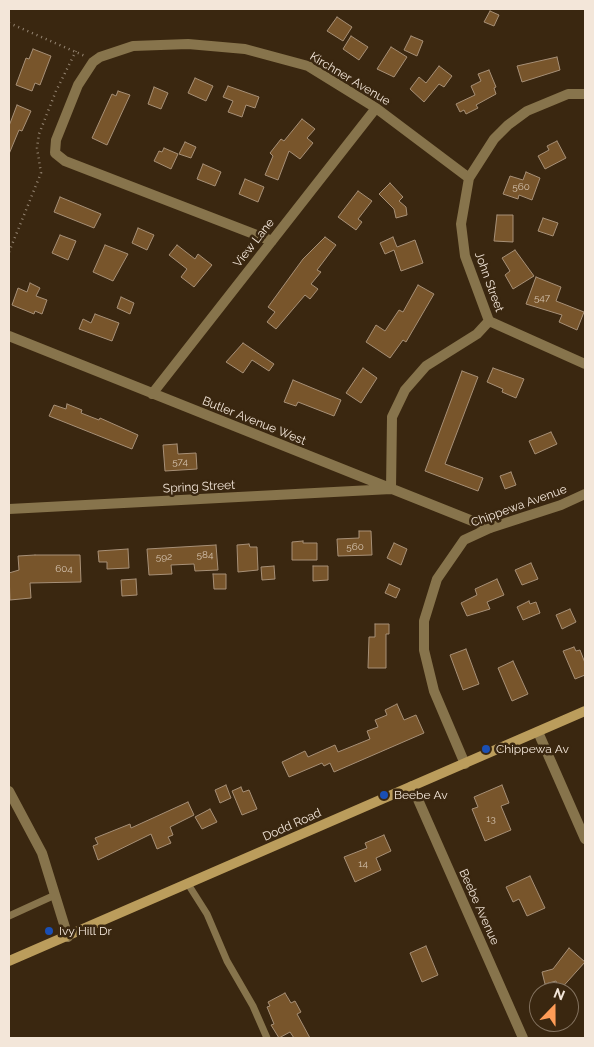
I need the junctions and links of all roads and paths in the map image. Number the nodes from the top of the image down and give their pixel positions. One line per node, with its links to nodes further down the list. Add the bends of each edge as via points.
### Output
1 (9, 23): 2 (path)
2 (76, 51): 3 (path); 8 (path, via 39,134 41,173)
3 (93, 62): 5 (street, Kirchner Avenue, via 133,46 188,44 245,49 308,66); 7 (street, via 78,85 56,140 55,153 65,161)
4 (585, 94): 6 (street, John Street, via 568,94 527,111 508,125 482,156)
5 (376, 108): 6 (street, Kirchner Avenue); 7 (street, View Lane)
6 (470, 178): 9 (street, John Street, via 461,224 465,256)
7 (272, 241): 12 (street, View Lane)
8 (9, 252)
9 (489, 321): 11 (street, John Street); 13 (street, via 477,334 426,366 405,390 392,417)
10 (9, 336): 12 (street, Butler Avenue West)
11 (585, 364)
12 (152, 394): 13 (street, Butler Avenue West)
13 (392, 489): 15 (street, Spring Street); 16 (street, Butler Avenue West)
14 (585, 494): 16 (street, Chippewa Avenue, via 562,505)
15 (9, 509)
16 (490, 528): 19 (street, Chippewa Avenue, via 464,540 437,579 424,621 424,650 434,690)
17 (585, 711): 18 (main road, Dodd Road)
18 (538, 732): 19 (main road, Dodd Road); 22 (street)
19 (465, 764): 20 (main road, Dodd Road)
20 (412, 786): 23 (main road, Dodd Road); 29 (street, Beebe Avenue)
21 (9, 792): 24 (street, via 42,853)
22 (585, 839)
23 (188, 884): 26 (main road, Dodd Road); 28 (lane, via 207,914)
24 (55, 895): 25 (lane); 26 (street)
25 (9, 916)
26 (68, 937): 27 (main road, Dodd Road)
27 (9, 961)
28 (267, 1038)
29 (523, 1038)

